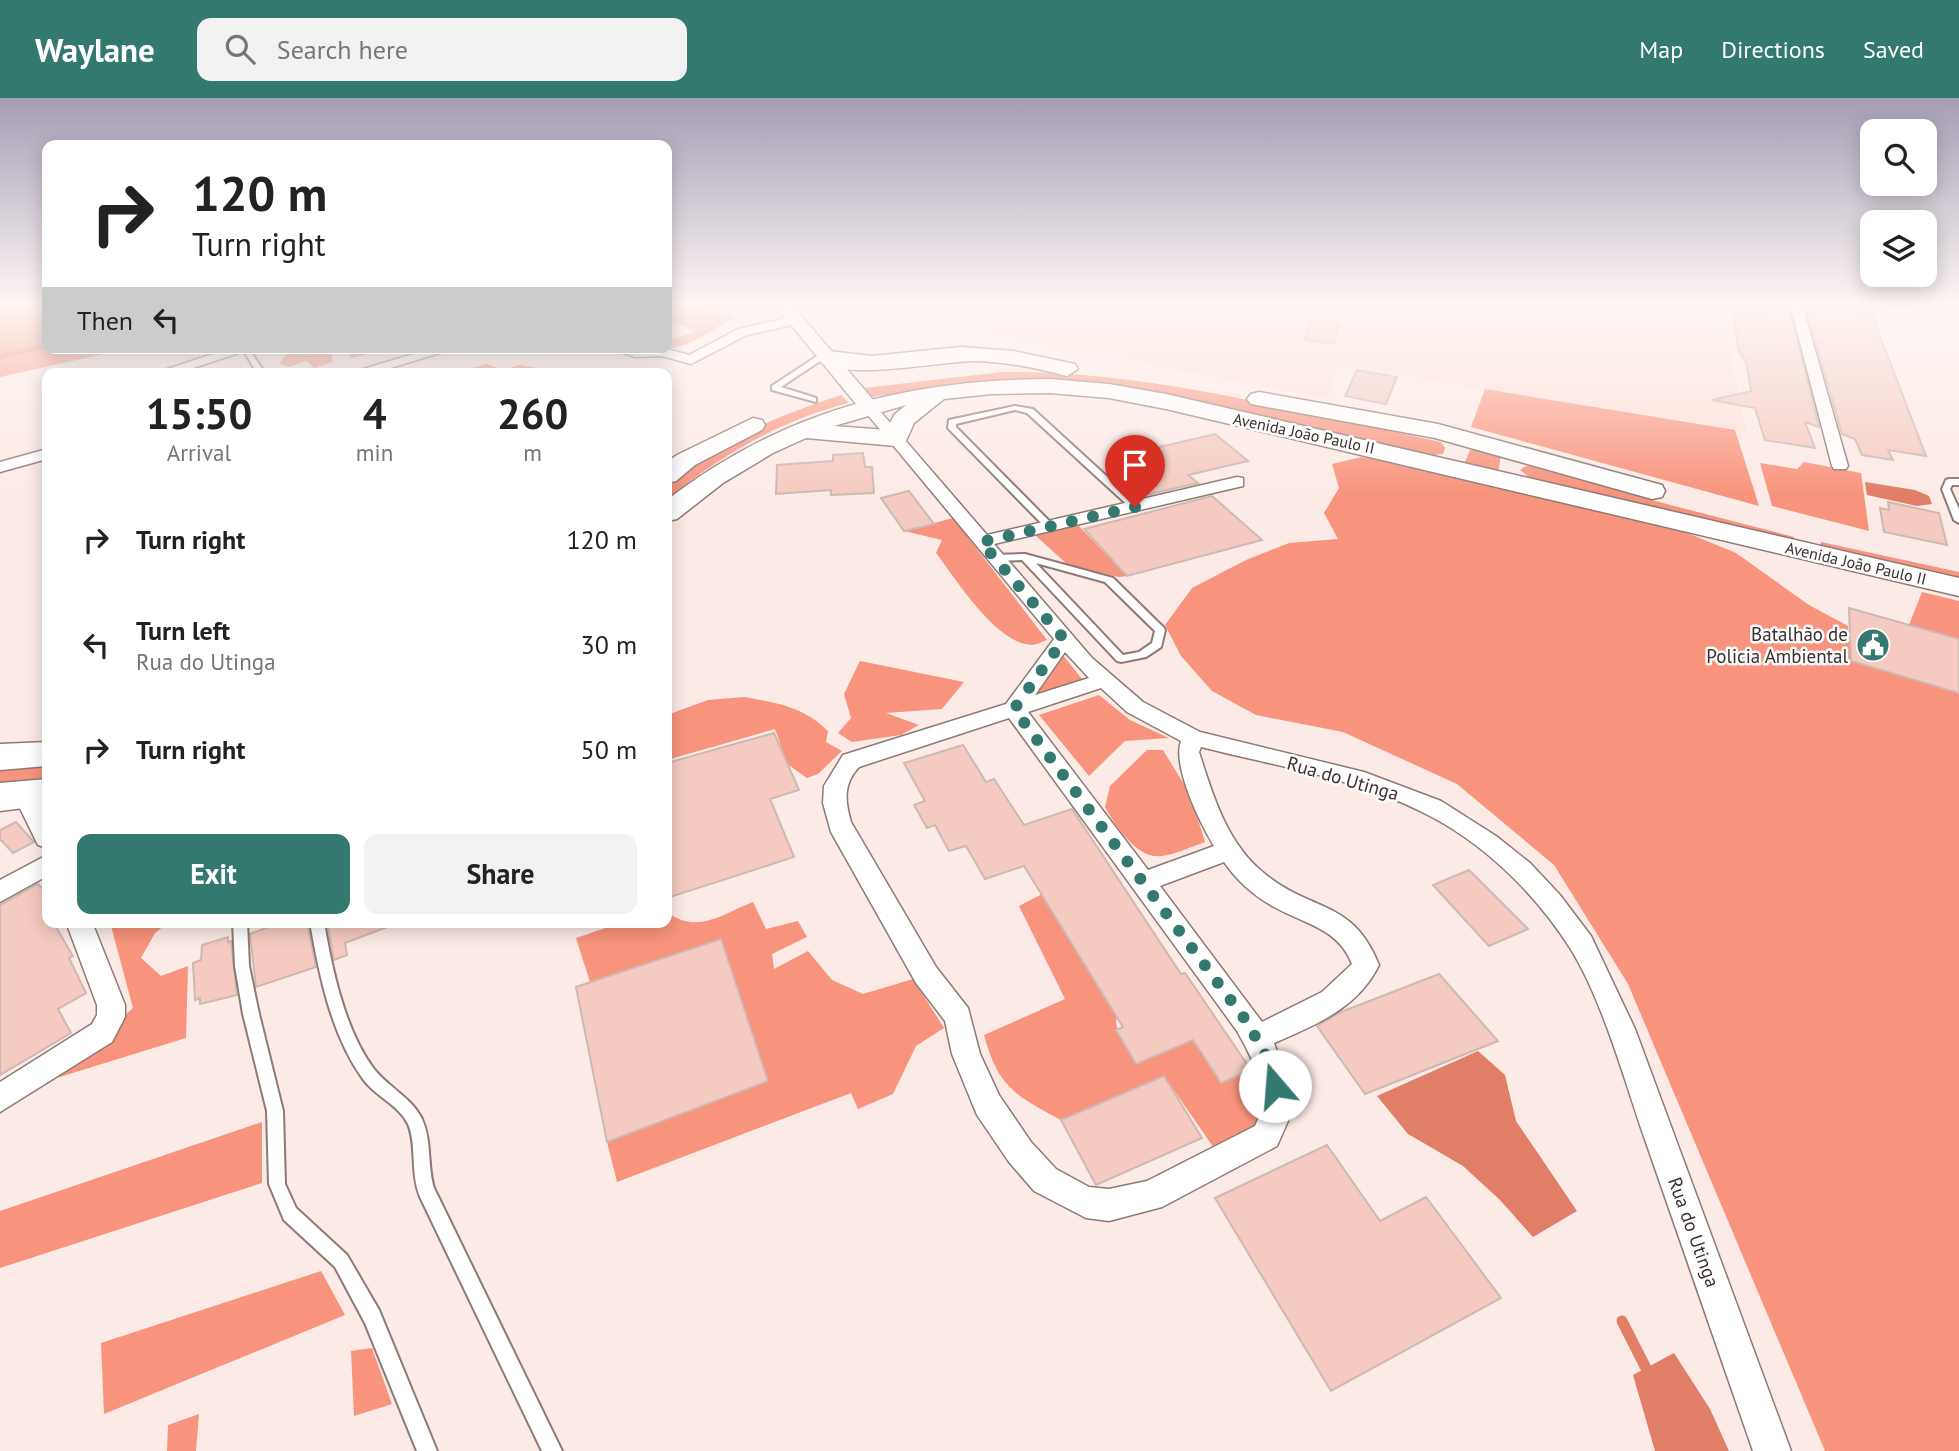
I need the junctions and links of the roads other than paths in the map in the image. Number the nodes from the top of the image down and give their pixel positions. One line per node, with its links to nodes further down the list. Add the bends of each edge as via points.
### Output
1 (841, 367): 3 (street, Rua do Utinga)
2 (1813, 367): 12 (street)
3 (847, 374): 4 (main road, Avenida João Paulo II); 5 (main road, Avenida João Paulo II); 5 (lane, via 775,388); 6 (main road, Avenida João Paulo II); 7 (main road, Avenida João Paulo II, via 930,376 1067,369 1131,375); 8 (street, Rua do Utinga)
4 (935, 394): 8 (main road, via 903,420); 10 (main road, Avenida João Paulo II, via 1014,387 1108,391)
5 (813, 400): 6 (main road, Avenida João Paulo II)
6 (780, 421): 8 (main road); 14 (main road, Avenida João Paulo II, via 686,460); 19 (main road, Avenida João Paulo II)
7 (1438, 431): 10 (main road, via 1454,439 1462,453 1458,458); 11 (main road, Avenida João Paulo II)
8 (896, 438): 22 (street, Rua do Utinga)
9 (42, 455): 13 (street)
10 (1429, 460): 17 (main road, Avenida João Paulo II)
11 (1550, 461): 17 (main road, via 1513,467 1511,473); 25 (main road, Avenida João Paulo II, via 1744,517)
12 (1840, 466)
13 (0, 467)
14 (672, 471)
15 (1237, 482): 18 (street)
16 (1959, 482): 20 (lane, via 1949,482 1946,489)
17 (1534, 486): 26 (main road, Avenida João Paulo II)
18 (1135, 507): 21 (street); 21 (lane, via 1030,411 1015,408 951,422)
19 (672, 509)
20 (1959, 520)
21 (1049, 526): 22 (street)
22 (981, 542): 24 (street, Rua do Utinga)
23 (1025, 557): 23 (lane, via 1109,580 1160,630 1157,645 1121,659); 24 (lane)
24 (995, 558): 27 (street, Rua do Utinga)
25 (1959, 565)
26 (1959, 587)
27 (1064, 639): 28 (street, Rua do Utinga); 29 (street)
28 (1105, 680): 29 (street); 30 (street, Rua do Utinga, via 1135,707)
29 (1014, 709): 37 (street); 43 (street, via 851,761 834,782 834,809 926,975 958,1017 966,1054 988,1105 1020,1152 1045,1180 1086,1202 1109,1205 1151,1196 1266,1136 1273,1125 1276,1102 1274,1070)
30 (1193, 738): 35 (street, via 1188,752 1211,821); 47 (street, Rua do Utinga, via 1364,780 1433,807 1487,842 1551,902 1582,944 1621,1029)
31 (42, 754): 32 (main road)
32 (0, 757)
33 (24, 794): 34 (street)
34 (42, 829)
35 (1227, 851): 37 (street); 43 (street, via 1272,894 1350,933 1362,948 1366,965 1351,986 1316,1011)
36 (42, 866): 38 (street)
37 (1143, 882): 43 (street)
38 (0, 892)
39 (81, 928): 42 (street, via 111,1005 111,1017)
40 (240, 928): 45 (lane, via 251,1014 275,1111 276,1184 290,1213 341,1261 372,1317)
41 (319, 928): 46 (lane, via 341,1017 369,1076 413,1116 419,1135 422,1187)
42 (102, 1033): 44 (street)
43 (1256, 1038)
44 (0, 1098)
45 (427, 1451)
46 (552, 1451)
47 (1772, 1451)

